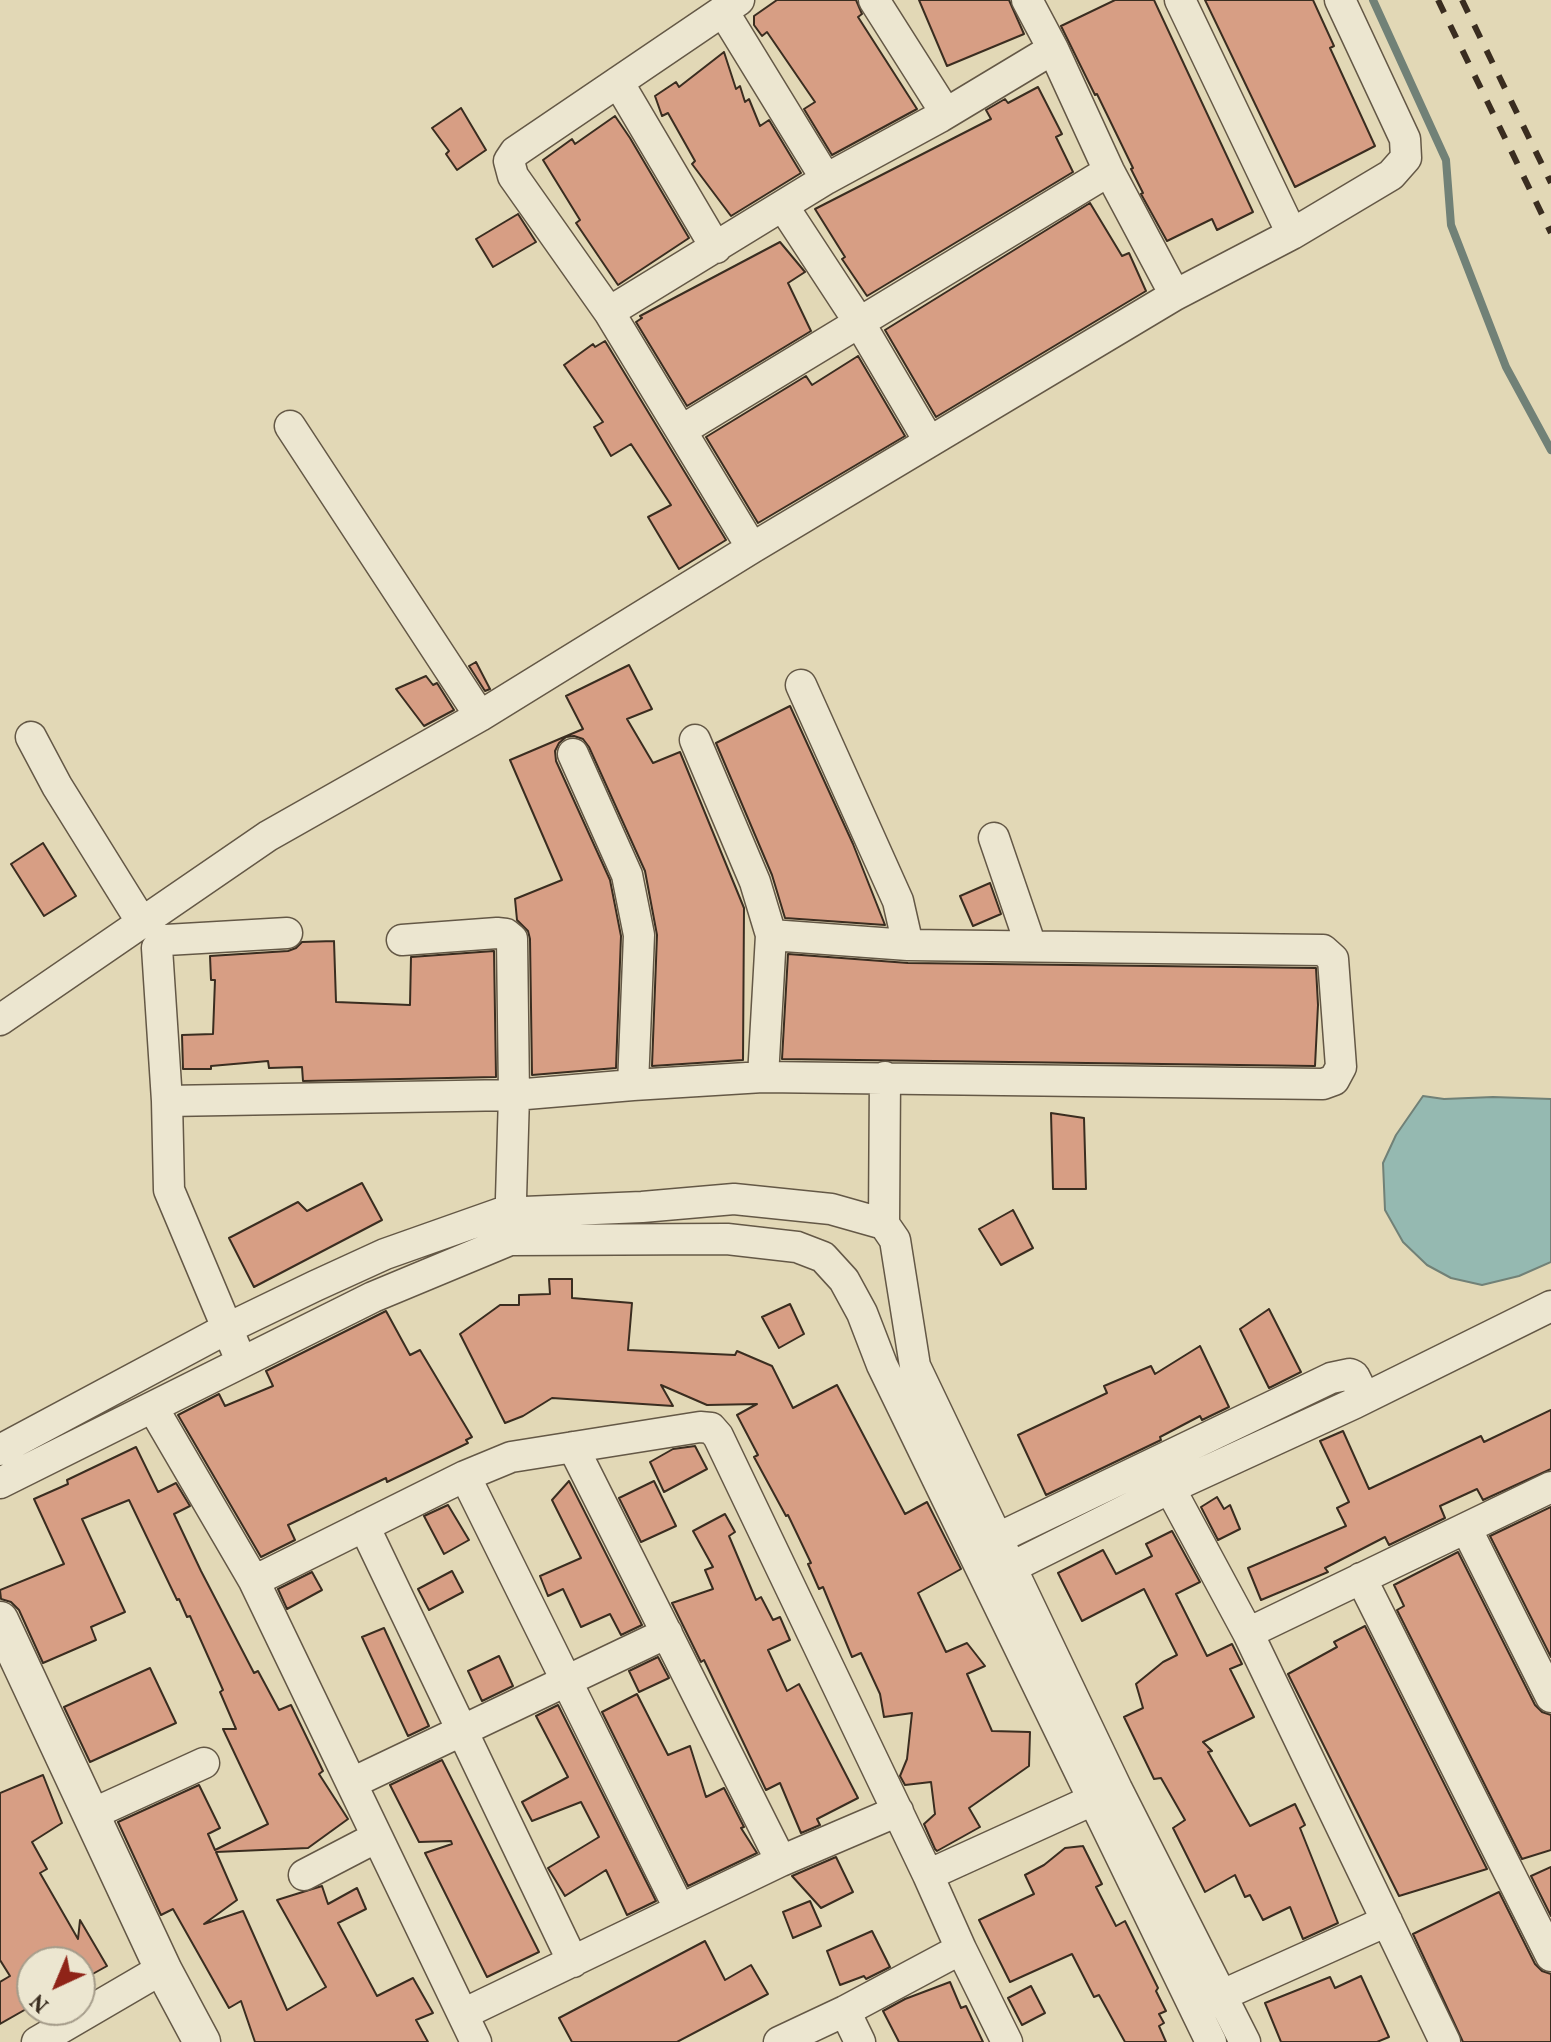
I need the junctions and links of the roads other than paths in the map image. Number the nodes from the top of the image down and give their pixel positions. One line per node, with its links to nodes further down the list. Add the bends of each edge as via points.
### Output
1 (874, 0): 8 (street, via 940,104)
2 (1180, 0): 12 (street)
3 (1340, 0): 12 (street, via 1405,139 1406,158 1391,175)
4 (1036, 3): 6 (street)
5 (731, 6): 7 (street); 10 (street)
6 (1053, 49): 8 (street); 9 (street)
7 (618, 82): 13 (street); 15 (street, via 509,161 513,176)
8 (940, 117): 10 (street)
9 (1109, 171): 14 (street); 16 (street)
10 (826, 179): 11 (street)
11 (783, 206): 13 (street); 16 (street)
12 (1292, 234): 14 (street)
13 (716, 248): 15 (street)
14 (1175, 295): 19 (street)
15 (609, 312): 18 (street)
16 (859, 322): 18 (street); 19 (street)
17 (290, 426): 22 (street)
18 (682, 430): 20 (street)
19 (929, 441): 20 (street)
20 (752, 548): 22 (street)
21 (801, 685): 31 (street, via 898,901)
22 (480, 716): 27 (street, via 268,836)
23 (31, 737): 27 (street)
24 (695, 740): 29 (street, via 755,882)
25 (573, 754): 36 (street, via 627,875 639,935)
26 (994, 838): 32 (street)
27 (141, 921): 33 (street)
28 (287, 933): 38 (street, via 166,940 157,948)
29 (771, 935): 31 (street); 34 (street)
30 (402, 940): 37 (street, via 497,933 512,939)
31 (908, 945): 32 (street)
32 (1031, 946): 35 (street, via 1323,950 1333,959 1341,1067 1334,1080 1323,1084)
33 (0, 1020)
34 (763, 1077): 35 (street); 36 (street)
35 (885, 1077): 40 (street)
36 (633, 1085): 37 (street)
37 (514, 1095): 38 (street); 41 (street)
38 (167, 1101): 46 (street, via 169,1190)
39 (831, 1209): 40 (street); 41 (street, via 734,1199); 42 (street)
40 (884, 1224): 43 (street, via 895,1240)
41 (510, 1226): 42 (street, via 727,1239); 46 (street, via 467,1224 385,1254); 47 (street)
42 (817, 1254): 45 (street, via 844,1280)
43 (904, 1306): 45 (street); 57 (street, via 915,1366)
44 (1551, 1306): 52 (street, via 1365,1398 1354,1376 1331,1378)
45 (862, 1313): 69 (street, via 882,1365)
46 (226, 1329): 47 (street); 50 (street)
47 (241, 1361): 48 (street)
48 (153, 1408): 53 (street); 60 (street)
49 (573, 1447): 51 (street, via 511,1457); 62 (street); 70 (street, via 711,1428)
50 (0, 1450)
51 (465, 1476): 55 (street); 64 (street)
52 (1163, 1476): 57 (street); 58 (street); 63 (street)
53 (0, 1483)
54 (1551, 1487): 56 (street)
55 (364, 1526): 60 (street); 66 (street)
56 (1467, 1530): 59 (street); 65 (street)
57 (998, 1538): 58 (street)
58 (1012, 1567): 69 (street)
59 (1361, 1578): 63 (street); 79 (street)
60 (254, 1581): 68 (street)
61 (0, 1620): 71 (street)
62 (667, 1633): 64 (street); 73 (street)
63 (1248, 1633): 77 (street)
64 (566, 1681): 66 (street); 76 (street)
65 (1551, 1697)
66 (462, 1730): 68 (street); 80 (street)
67 (204, 1763): 71 (street)
68 (352, 1783): 72 (street)
69 (1105, 1796): 75 (street); 82 (street); 83 (street)
70 (898, 1811): 73 (street); 75 (street)
71 (90, 1815): 81 (street)
72 (377, 1837): 74 (street); 85 (street)
73 (781, 1861): 76 (street)
74 (304, 1875)
75 (928, 1875): 78 (street)
76 (679, 1908): 80 (street)
77 (1387, 1921): 82 (street); 94 (street)
78 (961, 1949): 84 (street); 91 (street)
79 (1551, 1956)
80 (573, 1962): 85 (street)
81 (164, 1971): 86 (street); 87 (street)
82 (1223, 1995): 83 (street); 93 (street)
83 (1195, 2007): 92 (street)
84 (845, 2011): 89 (street); 90 (street)
85 (463, 2014): 88 (street)
86 (37, 2042)
87 (202, 2042)
88 (476, 2042)
89 (779, 2042)
90 (860, 2042)
91 (1007, 2042)
92 (1211, 2042)
93 (1245, 2042)
94 (1445, 2042)

